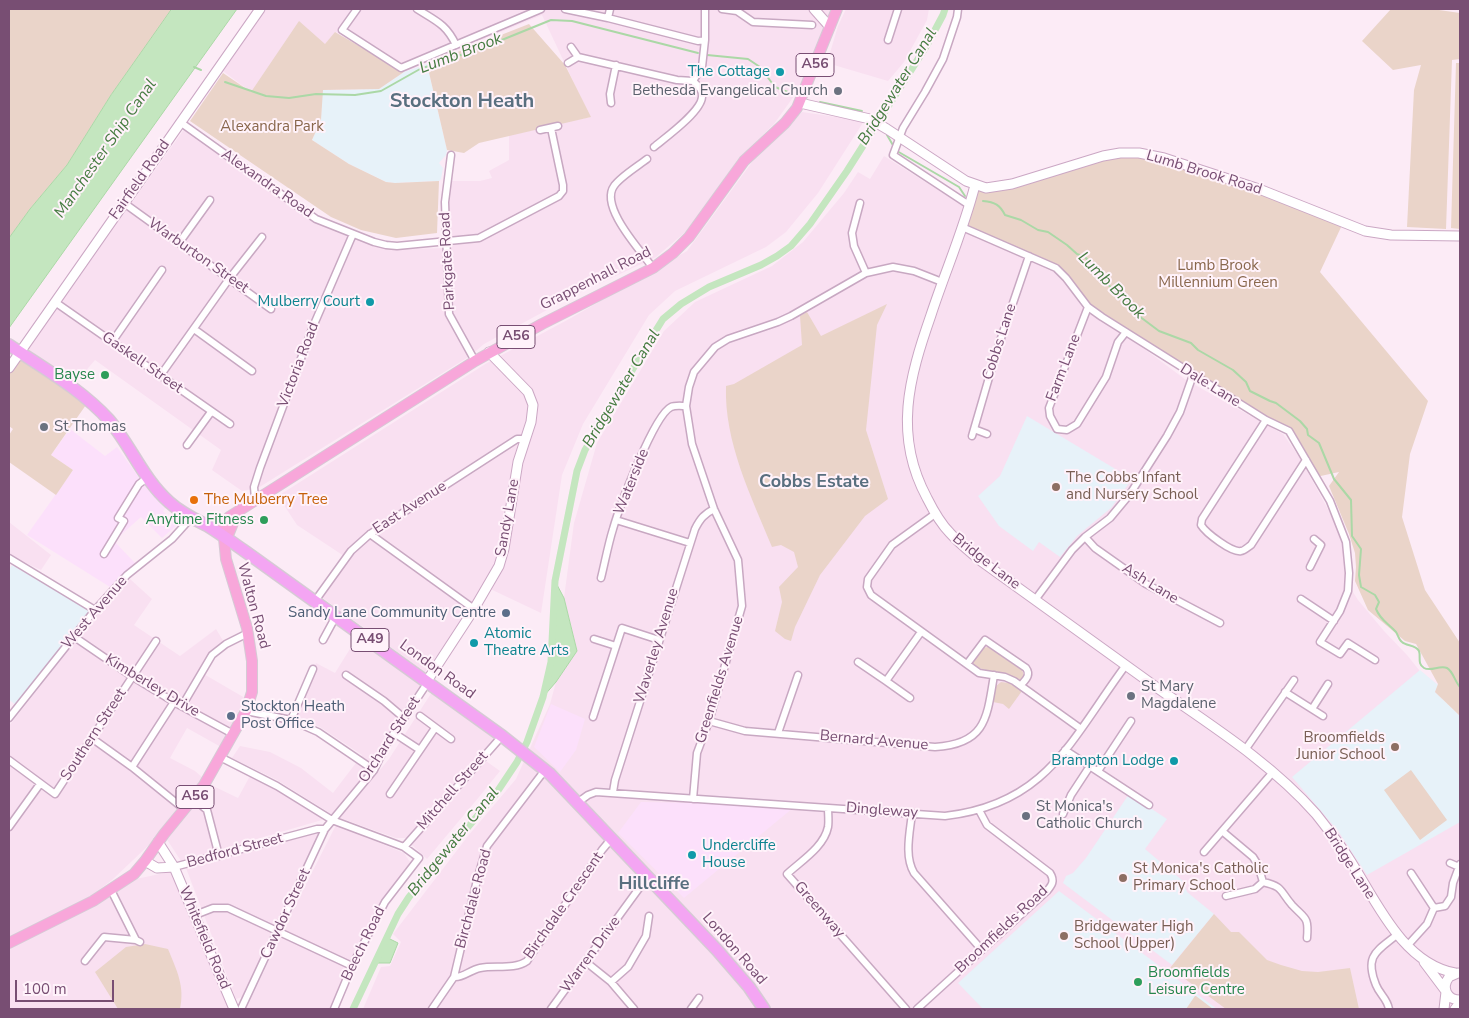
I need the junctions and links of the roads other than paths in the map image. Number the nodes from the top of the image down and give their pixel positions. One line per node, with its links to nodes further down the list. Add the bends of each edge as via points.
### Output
1 (260, 9): 26 (street, Fairfield Road)
2 (357, 9): 18 (street, via 342,30 401,68)
3 (417, 9): 18 (street, via 445,27)
4 (541, 9): 18 (street)
5 (565, 9): 13 (street)
6 (610, 9): 13 (street)
7 (705, 9): 16 (street)
8 (722, 9): 14 (street, via 737,11 753,22)
9 (814, 9): 15 (street)
10 (837, 9): 15 (main road, A56)
11 (898, 9): 17 (street)
12 (958, 9): 28 (street, via 943,59)
13 (608, 18): 16 (street, via 698,41)
14 (812, 25)
15 (830, 27): 25 (main road, A56)
16 (705, 40): 23 (street, via 702,67)
17 (888, 40)
18 (456, 45)
19 (571, 48): 20 (street)
20 (578, 57): 21 (street); 22 (street)
21 (568, 63)
22 (616, 65): 23 (street); 24 (street)
23 (693, 81): 29 (street, via 702,91 698,108)
24 (611, 103)
25 (800, 103): 28 (street, Lumb Brook Road, via 866,118); 44 (main road, Grappenhall Road / A56, via 788,120 744,161 681,246)
26 (180, 122): 34 (street, Fairfield Road); 38 (street, Alexandra Road, via 311,216)
27 (540, 130): 41 (street, Alexandra Road, via 555,127 563,185 561,194 479,238)
28 (898, 141): 32 (street, Lumb Brook Road); 36 (street, via 893,155)
29 (654, 147)
30 (450, 154): 41 (street, Parkgate Road, via 445,202)
31 (647, 159): 44 (street, via 615,184 611,194 623,229)
32 (975, 185): 36 (street, Bridge Lane); 39 (street, Lumb Brook Road, via 998,188 1097,158 1139,153 1259,189 1365,231 1391,235)
33 (210, 200): 42 (street)
34 (124, 203): 42 (street, Warburton Street); 49 (street, Fairfield Road)
35 (860, 203): 46 (street, via 852,232 854,246)
36 (969, 205): 37 (street, Bridge Lane)
37 (962, 227): 43 (street, Dale Lane); 48 (street, Bridge Lane)
38 (353, 234): 41 (street, Alexandra Road, via 397,246); 74 (street, Victoria Road, via 312,329 260,468 254,487)
39 (1460, 236)
40 (262, 237): 47 (street)
41 (447, 241): 58 (street, Parkgate Road, via 449,314)
42 (179, 243): 47 (street, Warburton Street)
43 (1028, 256): 50 (street, Dale Lane, via 1062,273); 67 (street, Cobbs Lane)
44 (653, 268): 57 (main road, Grappenhall Road / A56)
45 (162, 270): 54 (street)
46 (866, 273): 48 (street, Greenfields Avenue, via 893,267); 63 (street, Greenfields Avenue, via 791,316 715,347 694,372)
47 (229, 279): 51 (street, Warburton Street); 52 (street)
48 (942, 282): 76 (street, Bridge Lane, via 917,354 907,411 913,462 921,487)
49 (55, 302): 54 (street, Gaskell Street); 56 (street, Fairfield Road)
50 (1088, 307): 53 (street, Dale Lane); 53 (street, Farm Lane, via 1049,408 1057,429 1068,430 1077,424 1106,377 1118,342)
51 (271, 308)
52 (194, 329): 60 (street); 62 (street)
53 (1126, 332): 61 (street, Dale Lane)
54 (112, 342): 62 (street, Gaskell Street)
55 (9, 344): 56 (highway, A49)
56 (20, 352): 59 (street, Fairfield Road); 77 (highway, London Road / A49, via 73,388 103,414 160,493)
57 (489, 352): 58 (main road, Grappenhall Road / A56); 70 (street, Sandy Lane, via 531,398 533,413)
58 (475, 361): 74 (main road, Grappenhall Road / A56)
59 (9, 368)
60 (252, 371)
61 (1193, 375): 65 (street, Dale Lane); 81 (street, via 1180,412 1139,482 1110,518)
62 (160, 376): 64 (street, Gaskell Street)
63 (686, 406): 75 (street, Greenfields Avenue, via 692,444); 78 (street, Waterside, via 672,406 666,411 629,483)
64 (211, 412): 66 (street, Gaskell Street); 71 (street)
65 (1266, 420): 72 (street, Dale Lane, via 1289,431); 72 (street, via 1202,519 1201,525 1206,532 1235,551 1242,552 1251,545)
66 (230, 424)
67 (974, 429): 68 (street); 69 (street, Cobbs Lane)
68 (987, 434)
69 (972, 436)
70 (525, 439): 79 (street, East Avenue, via 517,439); 91 (street, Sandy Lane, via 513,485 502,557 496,574)
71 (187, 445)
72 (1306, 460): 94 (street, Dale Lane, via 1330,502 1346,542 1349,587)
73 (143, 481): 84 (street, via 118,518 124,521)
74 (255, 499): 80 (main road, Grappenhall Road / A56, via 237,513 229,533)
75 (714, 509): 83 (street, Waverley Avenue, via 699,520); 132 (street, Greenfields Avenue, via 738,560 742,606)
76 (936, 514): 89 (street, Bridge Lane, via 967,550); 96 (street, via 892,545 868,579 871,595)
77 (191, 518): 80 (highway, London Road / A49); 92 (street, West Avenue, via 172,539 127,575)
78 (616, 520): 83 (street); 87 (street, Waterside)
79 (370, 534): 90 (street, East Avenue, via 351,551); 91 (street)
80 (223, 536): 90 (highway, London Road / A49); 97 (main road, Walton Road / A56, via 226,559)
81 (1085, 537): 89 (street); 95 (street, Ash Lane, via 1095,548 1146,584)
82 (1314, 539): 86 (street, via 1321,545)
83 (690, 543): 101 (street, Waverley Avenue)
84 (104, 554)
85 (9, 558): 92 (street)
86 (1310, 567)
87 (601, 578)
88 (1301, 598): 94 (street)
89 (1035, 600): 107 (street, Bridge Lane)
90 (315, 601): 93 (highway, London Road / A49)
91 (474, 609): 114 (street, Sandy Lane)
92 (95, 610): 98 (street, West Avenue)
93 (336, 616): 100 (street); 114 (highway, London Road / A49)
94 (1334, 621): 104 (street, Dale Lane, via 1320,642 1340,654 1348,644)
95 (1220, 623)
96 (921, 632): 106 (street); 115 (street)
97 (248, 633): 122 (street, via 212,655); 125 (main road, Walton Road / A56, via 253,675)
98 (73, 636): 111 (street, Kimberley Drive); 124 (street, West Avenue)
99 (594, 639): 103 (street)
100 (323, 640)
101 (659, 640): 103 (street, via 622,628); 154 (street, Waverley Avenue)
102 (156, 641): 111 (street, Southern Street)
103 (616, 646): 128 (street)
104 (1375, 660)
105 (858, 662): 115 (street)
106 (967, 664): 110 (street, via 980,673); 117 (street, via 985,640 1026,668 1028,676)
107 (1126, 665): 135 (street, Dingleway); 144 (street, Bridge Lane)
108 (313, 669): 131 (street)
109 (346, 675): 130 (street)
110 (994, 675): 117 (street); 137 (street, Bernard Avenue, via 987,715 979,729 965,741 952,746)
111 (133, 676): 120 (street, Kimberley Drive); 140 (street, Southern Street)
112 (798, 676): 137 (street)
113 (1294, 680): 118 (street)
114 (427, 681): 130 (street, Orchard Street); 139 (highway, London Road / A49)
115 (886, 681): 119 (street)
116 (1328, 684): 123 (street)
117 (1021, 685): 135 (street)
118 (1285, 692): 123 (street); 144 (street)
119 (910, 698)
120 (174, 702): 122 (street, Kimberley Drive); 148 (street)
121 (9, 706): 124 (street)
122 (182, 706): 138 (street, Kimberley Drive)
123 (1312, 709): 127 (street)
124 (16, 710): 129 (street, West Avenue)
125 (246, 711): 131 (street); 138 (main road, Walton Road / A56)
126 (420, 716): 134 (street)
127 (1323, 716)
128 (593, 717)
129 (9, 718)
130 (404, 718): 136 (street, Orchard Street)
131 (291, 720): 149 (street, via 318,732)
132 (709, 721): 137 (street, Bernard Avenue, via 745,731); 156 (street, Greenfields Avenue, via 697,753)
133 (1131, 721): 151 (street)
134 (435, 728): 141 (street); 142 (street)
135 (1081, 729): 143 (street, Dingleway)
136 (394, 733): 142 (street); 149 (street, Orchard Street)
137 (778, 733)
138 (233, 734): 145 (main road, Walton Road / A56)
139 (502, 736): 150 (highway, London Road / A49); 171 (street, Mitchell Street)
140 (93, 738): 148 (street); 153 (street, Southern Street, via 55,794)
141 (451, 739)
142 (420, 750): 155 (street)
143 (1066, 750): 147 (street); 162 (street, Dingleway, via 1037,781 1018,794)
144 (1245, 750): 152 (street, Bridge Lane)
145 (220, 757): 161 (main road, Walton Road / A56, via 204,785); 165 (street, via 277,786)
146 (9, 760): 153 (street)
147 (1090, 766): 151 (street); 164 (street)
148 (132, 767): 161 (street)
149 (374, 770): 165 (street, Orchard Street)
150 (545, 770): 157 (highway, London Road / A49); 197 (street, Birchdale Road, via 487,846)
151 (1098, 771): 159 (street)
152 (1273, 772): 168 (street); 187 (street, Bridge Lane, via 1302,799 1332,835)
153 (40, 784): 166 (street)
154 (613, 792): 156 (street, Dingleway); 157 (street, Dingleway, via 596,792)
155 (391, 795)
156 (693, 799): 160 (street, Dingleway)
157 (578, 803): 169 (highway, London Road / A49)
158 (201, 805): 173 (street, via 207,810)
159 (1149, 805)
160 (828, 808): 163 (street, Dingleway); 210 (street, Greenway, via 828,828 822,841 787,874)
161 (184, 809): 170 (main road, Walton Road / A56)
162 (979, 810): 163 (street, Dingleway, via 945,816); 191 (street, Broomfields Road, via 987,825 1047,870 1053,879 1046,891)
163 (912, 813): 191 (street, via 910,866)
164 (1063, 814)
165 (332, 820): 167 (street, Cawdor Street); 171 (street)
166 (9, 827)
167 (325, 829): 173 (street, Bedford Street); 186 (street, Cawdor Street)
168 (1222, 831): 172 (street); 180 (street, via 1253,857)
169 (612, 838): 179 (highway, London Road / A49); 197 (street, Birchdale Crescent, via 527,961 516,966 477,968 460,978)
170 (158, 842): 174 (main road, Walton Road / A56); 177 (street, Whitefield Road)
171 (404, 846): 195 (street, Beech Road, via 419,858 385,902)
172 (1204, 852)
173 (219, 856): 177 (street, Bedford Street)
174 (145, 861): 177 (street, Bedford Street, via 157,868); 181 (main road, Walton Road / A56)
175 (1450, 863): 176 (street)
176 (1460, 866): 183 (street, via 1451,897 1445,906)
177 (174, 867): 184 (street, Whitefield Road)
178 (1411, 873): 183 (street)
179 (648, 876): 194 (street, Warren Drive); 209 (highway, London Road / A49, via 717,950)
180 (1263, 882): 182 (street, via 1255,889); 188 (street, via 1277,885 1305,916)
181 (111, 890): 189 (main road, A56); 193 (street, via 138,941 104,937)
182 (1226, 896)
183 (1434, 908): 190 (street, via 1428,924)
184 (195, 915): 186 (street, via 223,907); 202 (street, Whitefield Road)
185 (650, 916): 198 (street, via 646,936 628,967)
186 (278, 931): 195 (street); 203 (street, Cawdor Street)
187 (1398, 934): 190 (street, Bridge Lane); 212 (street, via 1371,960 1376,986)
188 (1307, 938)
189 (9, 943)
190 (1408, 945): 192 (street, Bridge Lane)
191 (982, 950): 211 (street, Broomfields Road)
192 (1422, 959): 196 (street, Bridge Lane, via 1441,969); 199 (street, Bridge Lane)
193 (86, 961)
194 (586, 962): 198 (street); 206 (street, Warren Drive)
195 (352, 966): 204 (street, Beech Road)
196 (1458, 971): 199 (street, via 1446,980)
197 (454, 977): 205 (street, Birchdale Road)
198 (612, 982): 207 (street)
199 (1445, 991): 201 (street, via 1450,998); 213 (street)
200 (700, 998): 208 (street)
201 (1460, 1002): 214 (street)
202 (234, 1009)
203 (241, 1009)
204 (334, 1009)
205 (432, 1009)
206 (551, 1009)
207 (634, 1009)
208 (691, 1009)
209 (764, 1009)
210 (906, 1009)
211 (918, 1009)
212 (1389, 1009)
213 (1444, 1009)
214 (1456, 1009)

